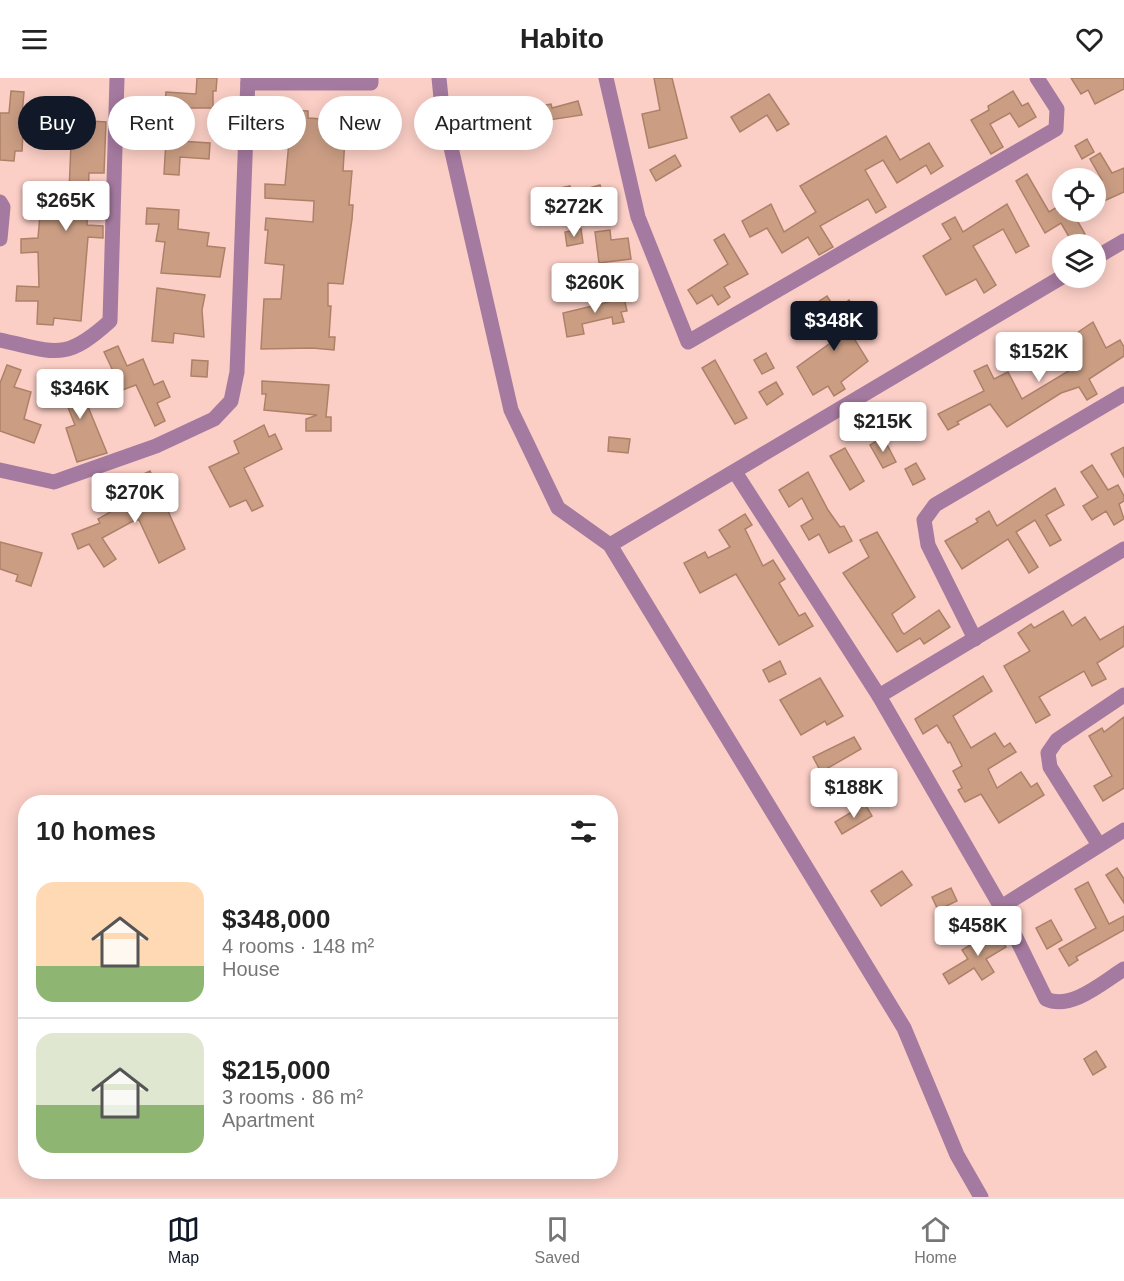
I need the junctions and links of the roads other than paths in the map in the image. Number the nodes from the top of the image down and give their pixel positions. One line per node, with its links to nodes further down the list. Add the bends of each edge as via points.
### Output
1 (117, 78): 12 (street, via 110,321 86,344 56,353)
2 (371, 78): 6 (street, via 371,83)
3 (439, 78): 16 (street, via 442,108 511,410 558,508)
4 (606, 78): 5 (street, via 638,217 688,342 1056,129 1057,109)
5 (1037, 78)
6 (248, 80): 14 (street, via 237,372 231,401 213,419 175,437 54,482)
7 (0, 201): 8 (street)
8 (0, 239)
9 (1124, 241): 10 (street)
10 (1106, 252)
11 (1052, 284): 15 (street)
12 (0, 340)
13 (1124, 394): 18 (street, via 935,506 924,520 928,545)
14 (0, 470)
15 (735, 472): 16 (street); 20 (street)
16 (610, 545): 25 (street, via 904,1028 957,1155)
17 (1124, 549): 18 (street)
18 (975, 639): 20 (street)
19 (1124, 695): 22 (street, via 1057,740 1048,753 1050,767)
20 (879, 696): 23 (street)
21 (1124, 830): 22 (street)
22 (1099, 845): 23 (street)
23 (1001, 907): 24 (street, via 1046,999 1056,1004 1070,1001)
24 (1124, 969)
25 (981, 1197)

